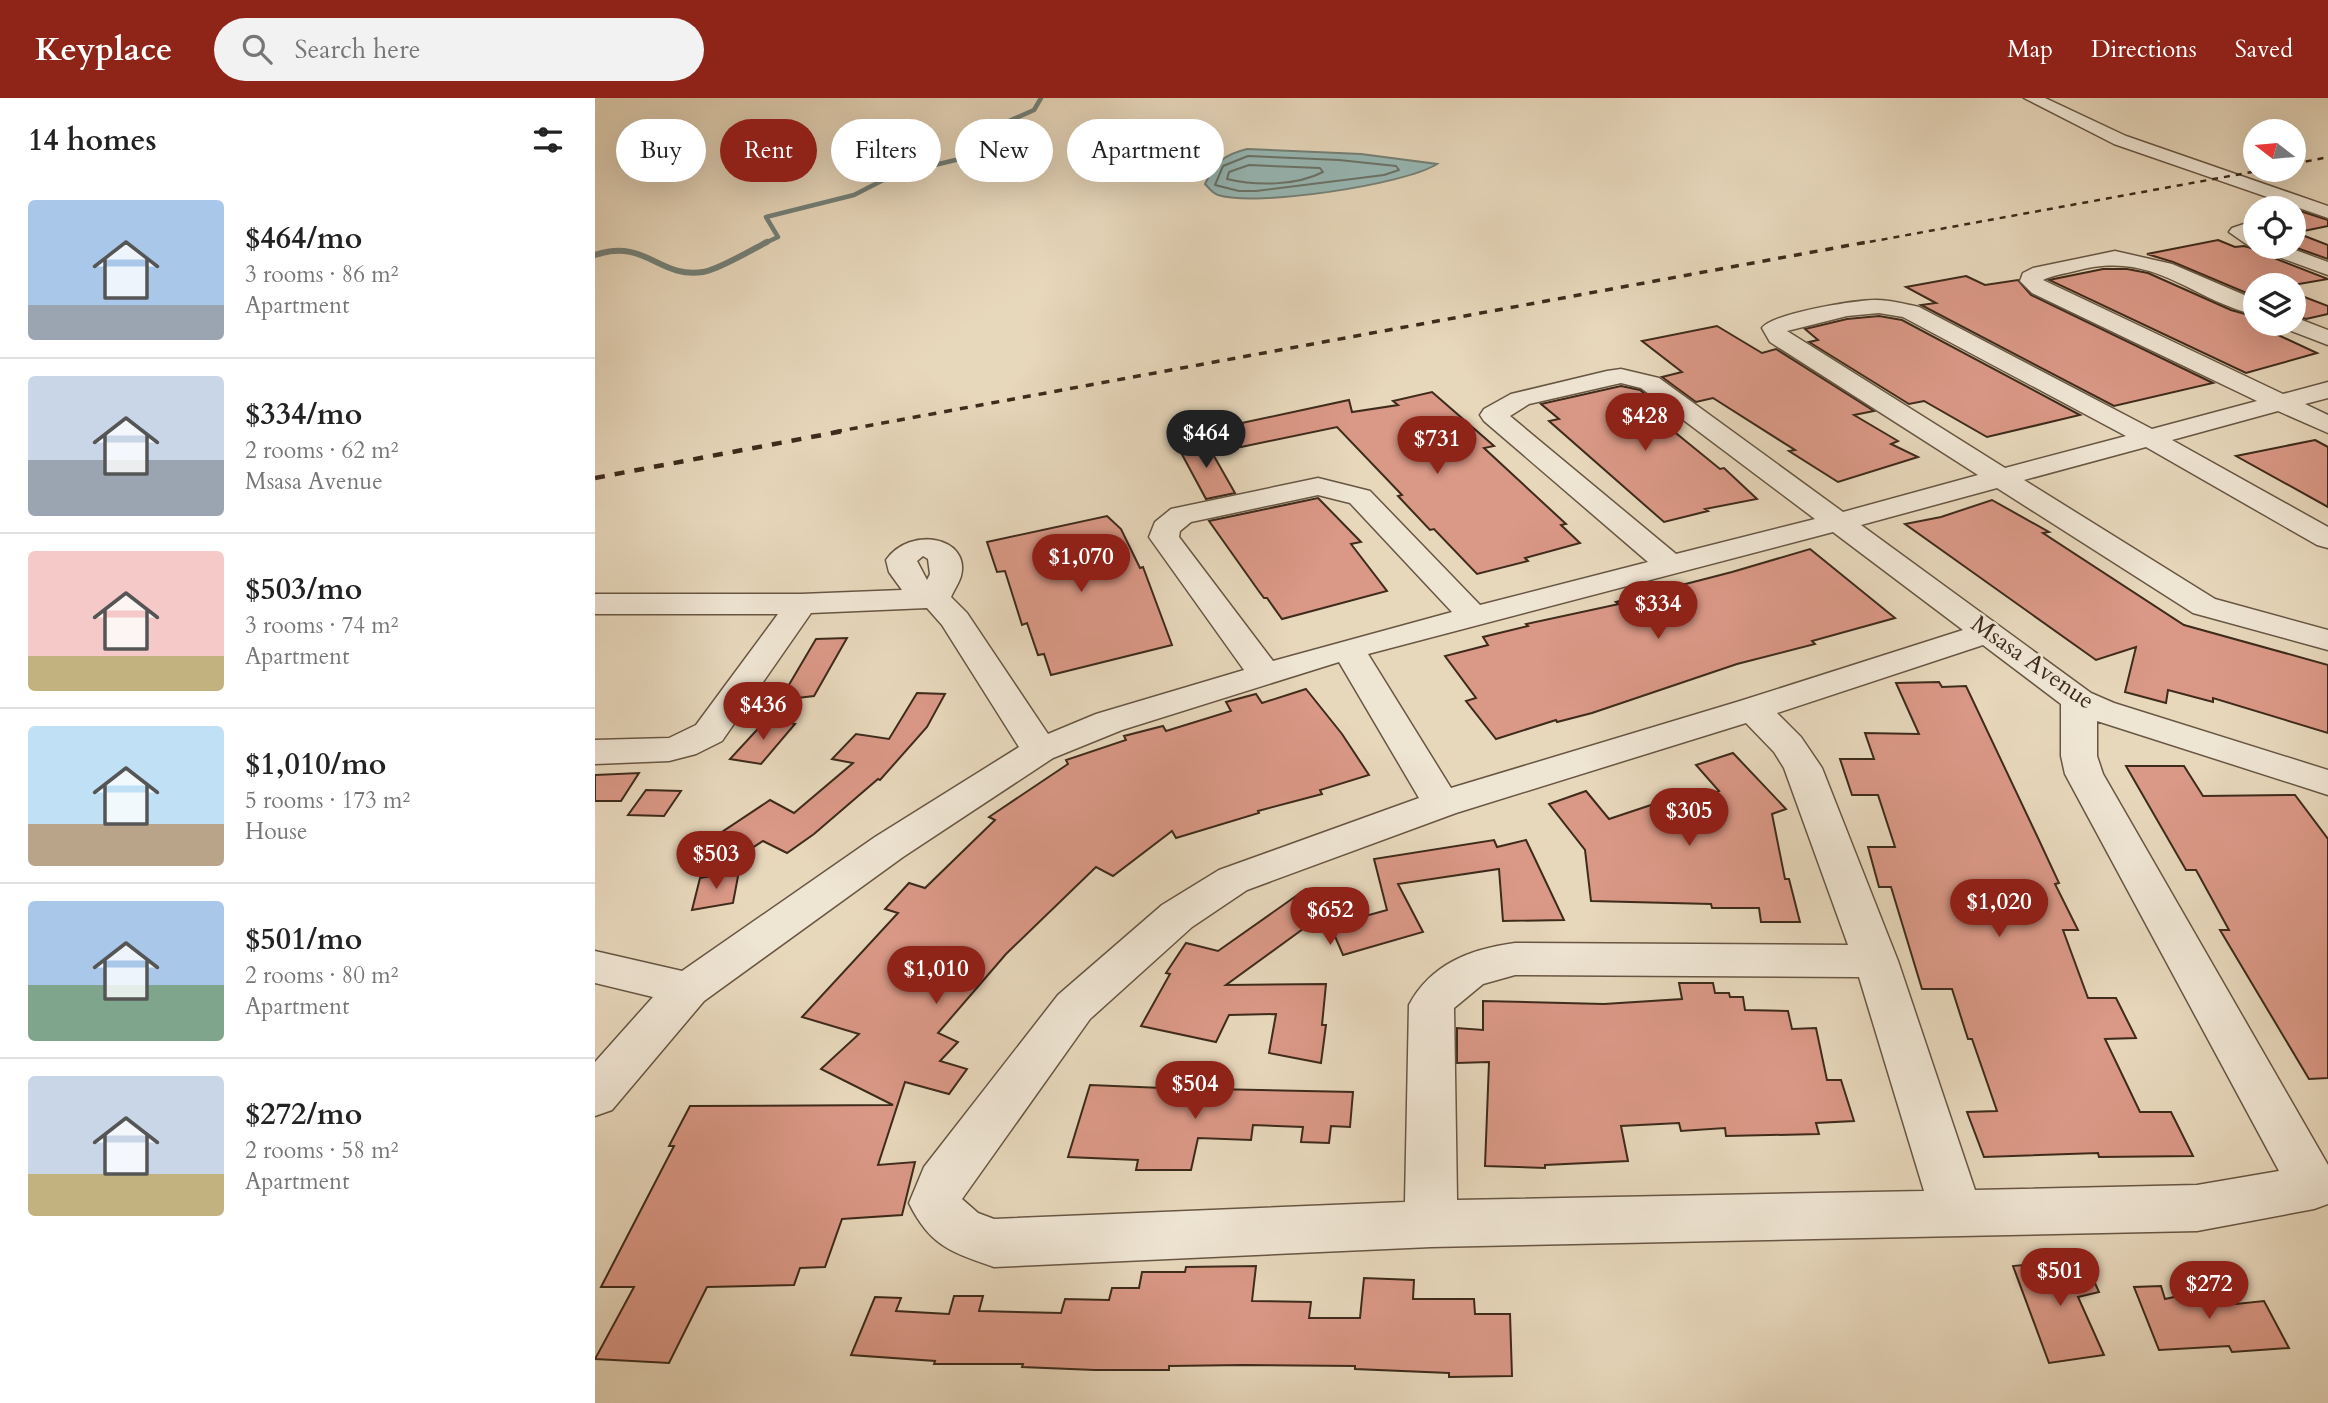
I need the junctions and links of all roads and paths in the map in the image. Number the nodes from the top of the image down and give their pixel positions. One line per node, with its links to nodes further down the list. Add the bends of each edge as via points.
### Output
1 (2032, 98): 2 (street, via 2120,140)
2 (2326, 212): 3 (street)
3 (2306, 216)
4 (2301, 259): 5 (street)
5 (2328, 269)
6 (2243, 303): 10 (street, via 2148,263 2122,257 2031,278 2040,289)
7 (2306, 329): 8 (street)
8 (2328, 338)
9 (2328, 390): 10 (street)
10 (2280, 402): 11 (street); 12 (street)
11 (2328, 425)
12 (2147, 437): 13 (street); 13 (street, via 1903,310 1865,307 1774,328 1778,337); 15 (street)
13 (2004, 477): 14 (street); 21 (street, via 2204,606)
14 (1840, 522): 16 (street); 16 (street, Msasa Avenue, via 1650,383 1621,376 1607,378 1520,399 1493,415); 20 (street, Msasa Avenue)
15 (2328, 539)
16 (1670, 565): 19 (street)
17 (595, 604): 18 (street)
18 (801, 604): 26 (street, via 929,597 955,620); 27 (street, via 709,733 694,744 671,751)
19 (1473, 616): 22 (street); 23 (street, via 1354,494 1318,486 1181,515 1164,528 1164,537)
20 (1989, 632): 24 (street, Msasa Avenue); 25 (street)
21 (2328, 640)
22 (1348, 649): 23 (street); 29 (street)
23 (1264, 673): 26 (street, via 1109,722)
24 (2079, 700): 28 (street, Msasa Avenue); 34 (street, via 2079,756 2084,774)
25 (1753, 709): 29 (street); 30 (street, via 1803,768)
26 (1039, 750): 32 (street, via 889,847)
27 (595, 752)
28 (2328, 783)
29 (1442, 804): 36 (street, via 1233,880 1177,916 1074,1007 942,1183 935,1203 945,1221 994,1244)
30 (1876, 961): 35 (street); 36 (street, via 1515,958 1475,967 1459,976 1439,991 1431,1005)
31 (595, 967): 32 (street)
32 (688, 989): 33 (street)
33 (595, 1096)
34 (2321, 1187): 35 (street, via 2197,1208)
35 (1957, 1214): 36 (street)
36 (1431, 1224)

